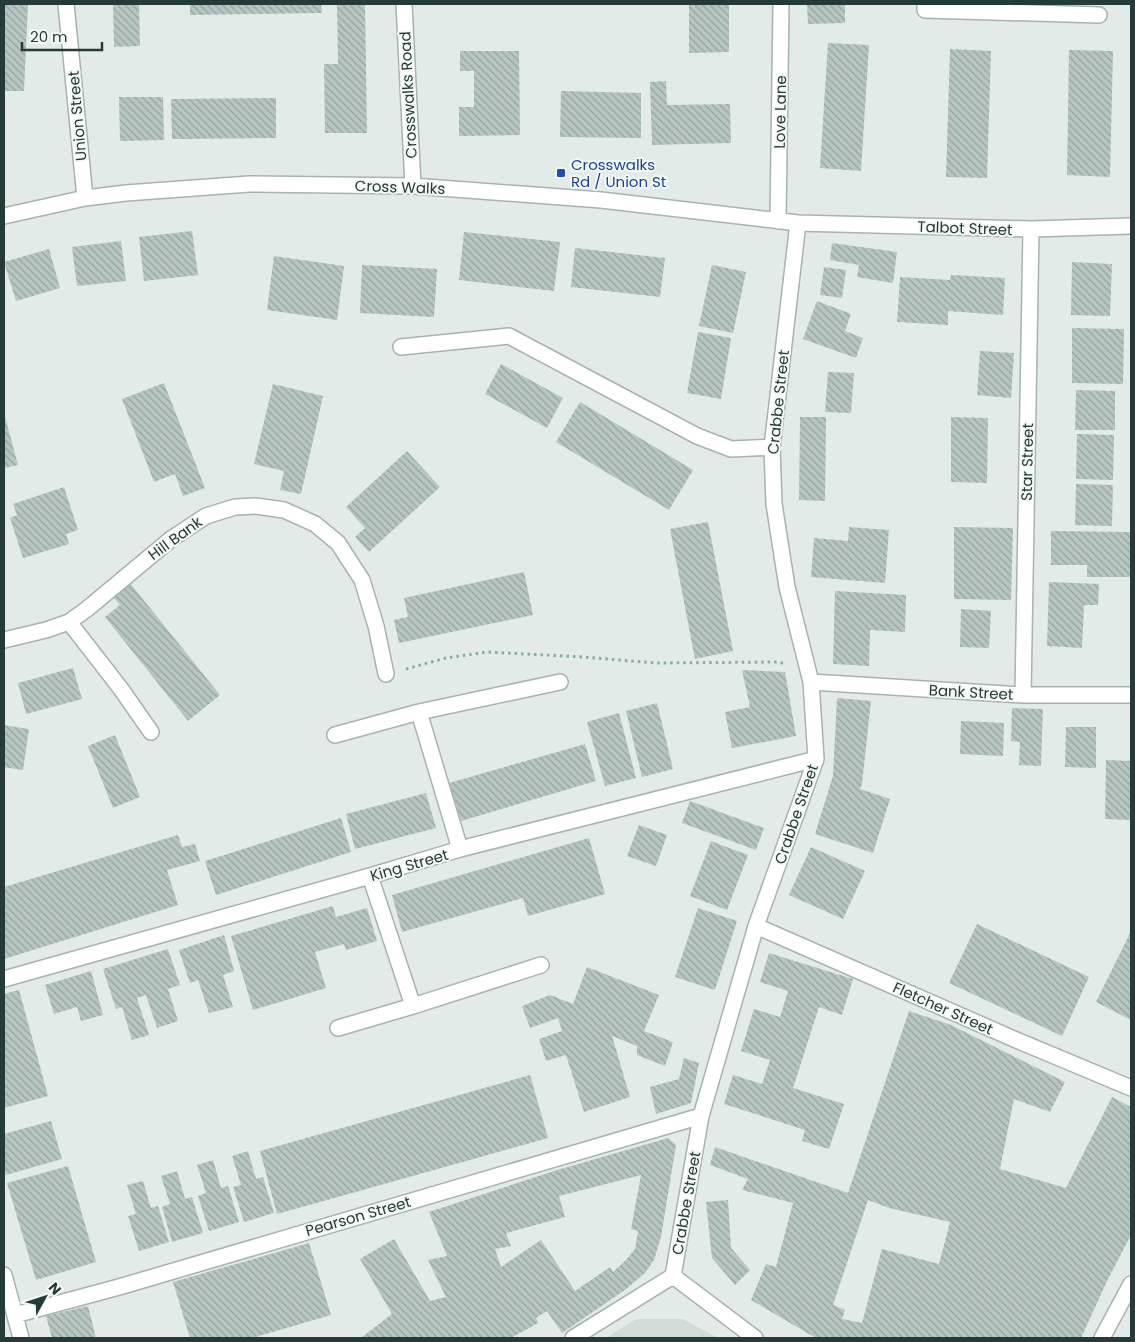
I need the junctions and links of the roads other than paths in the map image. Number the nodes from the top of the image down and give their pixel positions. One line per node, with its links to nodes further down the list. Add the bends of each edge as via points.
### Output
1 (66, 4): 8 (street, Union Street)
2 (404, 4): 7 (street, Crosswalks Road)
3 (781, 4): 10 (street, Love Lane)
4 (925, 4): 5 (street, via 925,10)
5 (995, 8): 6 (street)
6 (1100, 15)
7 (413, 186): 8 (street, Cross Walks, via 249,184); 10 (street, Cross Walks, via 601,200)
8 (85, 198): 9 (street, Cross Walks)
9 (4, 216)
10 (778, 221): 11 (street, Cross Walks)
11 (798, 223): 13 (street, Talbot Street); 15 (street, Crabbe Street)
12 (1131, 226): 13 (street, Talbot Street)
13 (1031, 229): 21 (street, Star Street)
14 (401, 347): 15 (street, via 509,336 696,436 731,449)
15 (772, 447): 19 (street, Crabbe Street, via 774,504 785,578)
16 (68, 622): 17 (street, Hill Bank); 18 (street, Hill Bank, via 171,538 206,516 235,507 284,510 315,524 338,543 362,580); 24 (street)
17 (4, 640)
18 (386, 674)
19 (809, 676): 21 (street, Bank Street); 26 (street, Crabbe Street)
20 (560, 682): 23 (street)
21 (1023, 695): 22 (street, Bank Street)
22 (1131, 695)
23 (419, 712): 25 (street); 27 (street)
24 (151, 732)
25 (335, 735)
26 (816, 759): 27 (street, King Street); 29 (street, Crabbe Street)
27 (460, 849): 28 (street, King Street)
28 (370, 876): 31 (street, King Street); 32 (street)
29 (756, 926): 34 (street, Fletcher Street); 35 (street, Crabbe Street)
30 (541, 965): 32 (street)
31 (4, 979)
32 (413, 1006): 33 (street)
33 (338, 1028)
34 (1131, 1088)
35 (701, 1116): 37 (street, Crabbe Street); 39 (street, Pearson Street)
36 (4, 1276): 39 (street)
37 (674, 1276): 41 (street); 42 (street)
38 (1131, 1284): 43 (street)
39 (15, 1315): 40 (street)
40 (21, 1338)
41 (573, 1338)
42 (755, 1338)
43 (1102, 1338)

